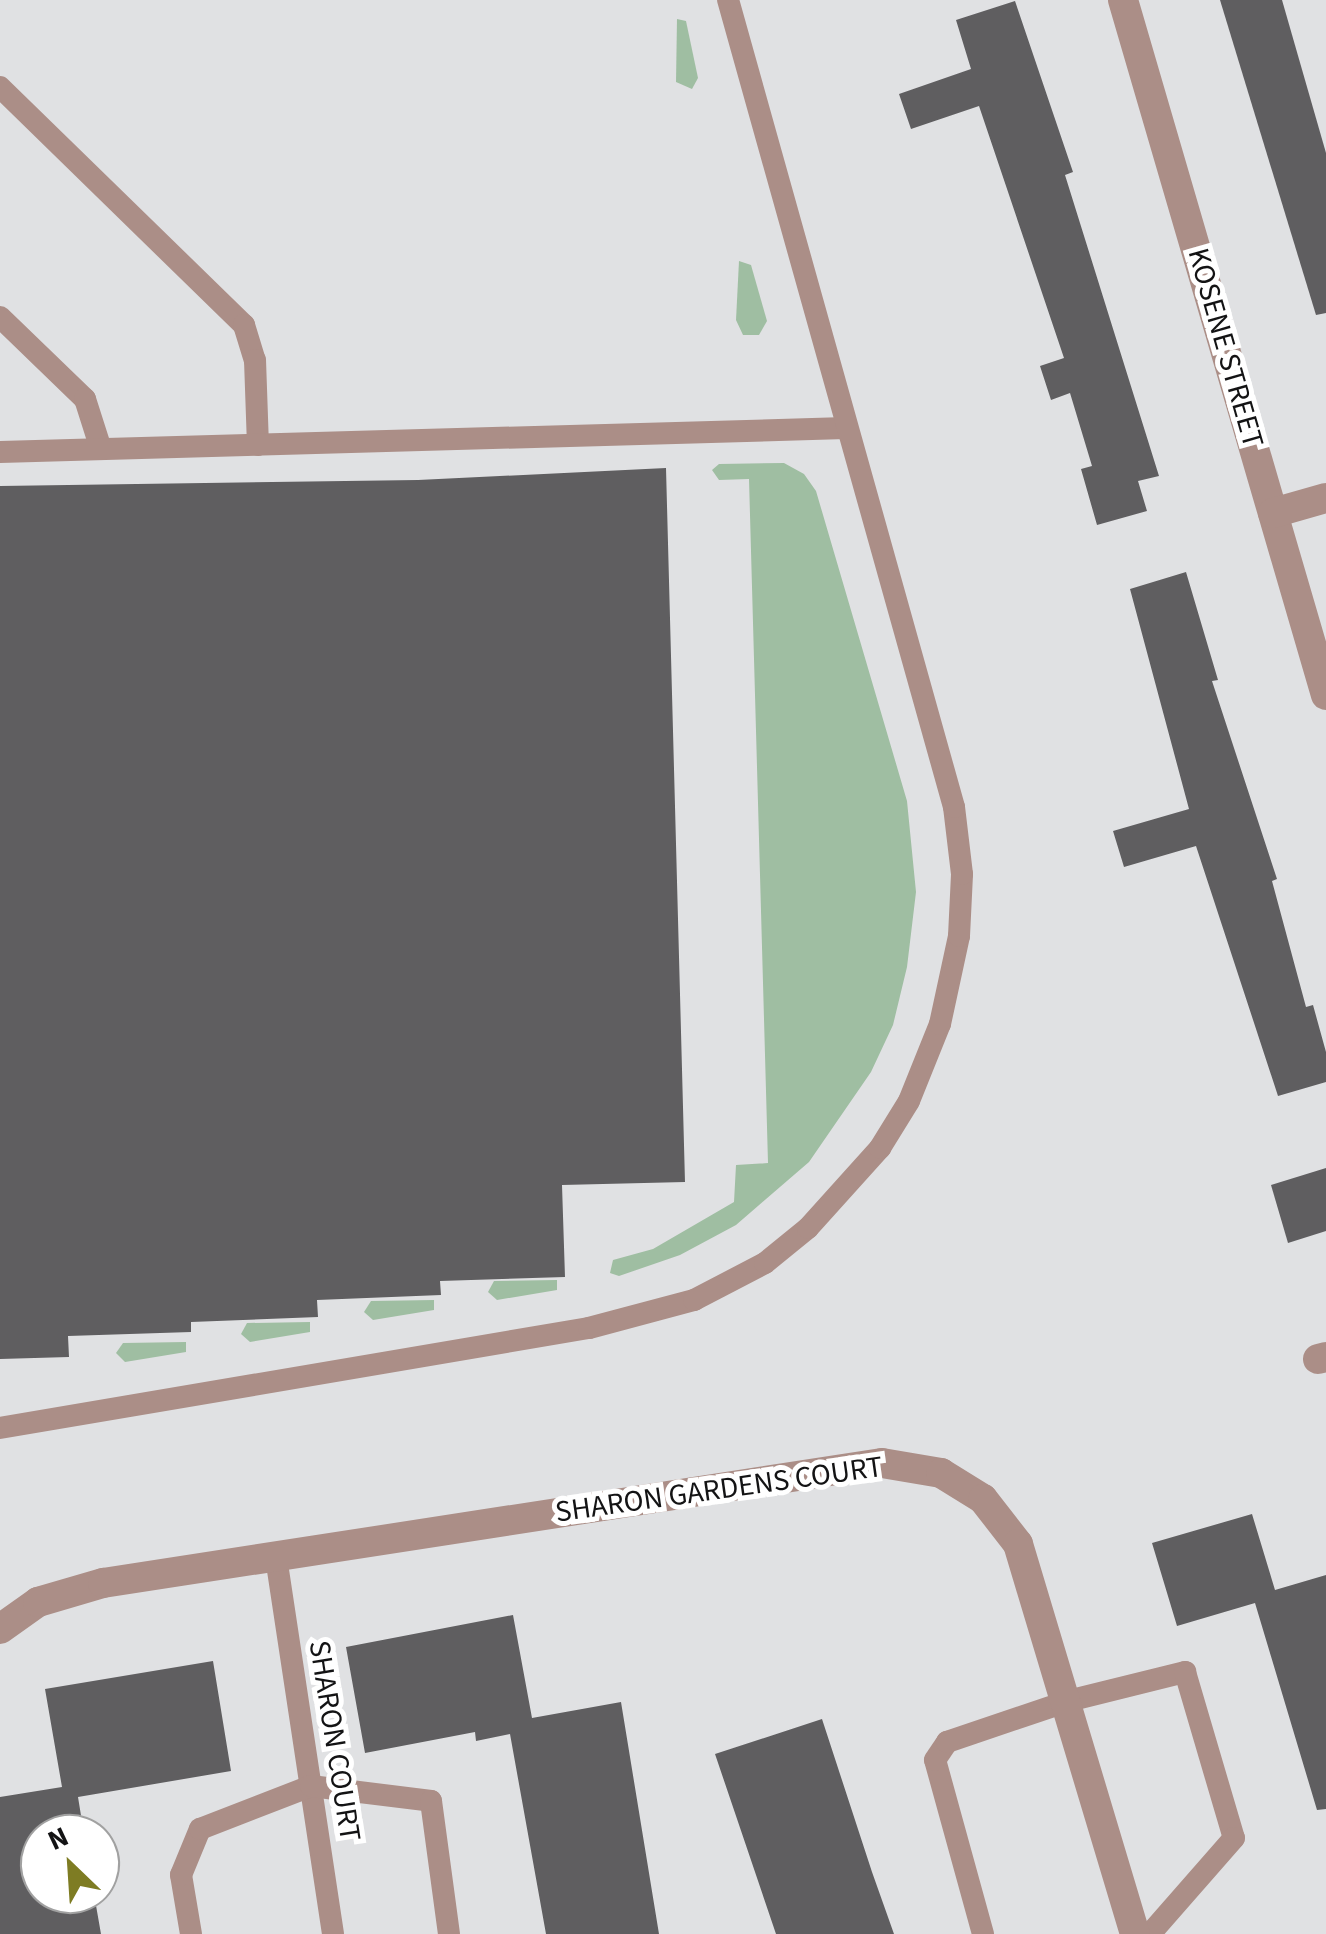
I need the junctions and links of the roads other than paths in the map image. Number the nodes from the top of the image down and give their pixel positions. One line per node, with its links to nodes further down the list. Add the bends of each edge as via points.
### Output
1 (728, 0): 5 (lane)
2 (1123, 0): 10 (street, KOSENE STREET)
3 (0, 87): 6 (lane, via 244,326 256,360)
4 (0, 317): 7 (lane, via 85,399)
5 (846, 428): 6 (lane); 12 (lane, via 947,777 962,874 954,966 931,1054 894,1126 844,1194 764,1263 644,1317)
6 (258, 445): 7 (lane)
7 (102, 449): 8 (lane)
8 (0, 452)
9 (1326, 498): 10 (street)
10 (1273, 513): 11 (street, KOSENE STREET)
11 (1326, 695)
12 (0, 1428)
13 (276, 1557): 14 (street, SHARON GARDENS COURT, via 102,1582 38,1602); 15 (street, SHARON GARDENS COURT, via 882,1463 941,1473 983,1499 1018,1544); 16 (lane, SHARON COURT)
14 (0, 1629)
15 (1068, 1701): 20 (lane, via 947,1742 935,1760); 21 (street, SHARON GARDENS COURT); 22 (lane, via 1185,1672 1234,1838)
16 (311, 1786): 17 (lane, via 200,1829 182,1876); 18 (lane, SHARON COURT); 19 (lane, via 431,1801)
17 (191, 1934)
18 (333, 1934)
19 (449, 1934)
20 (983, 1934)
21 (1135, 1934)
22 (1150, 1934)

